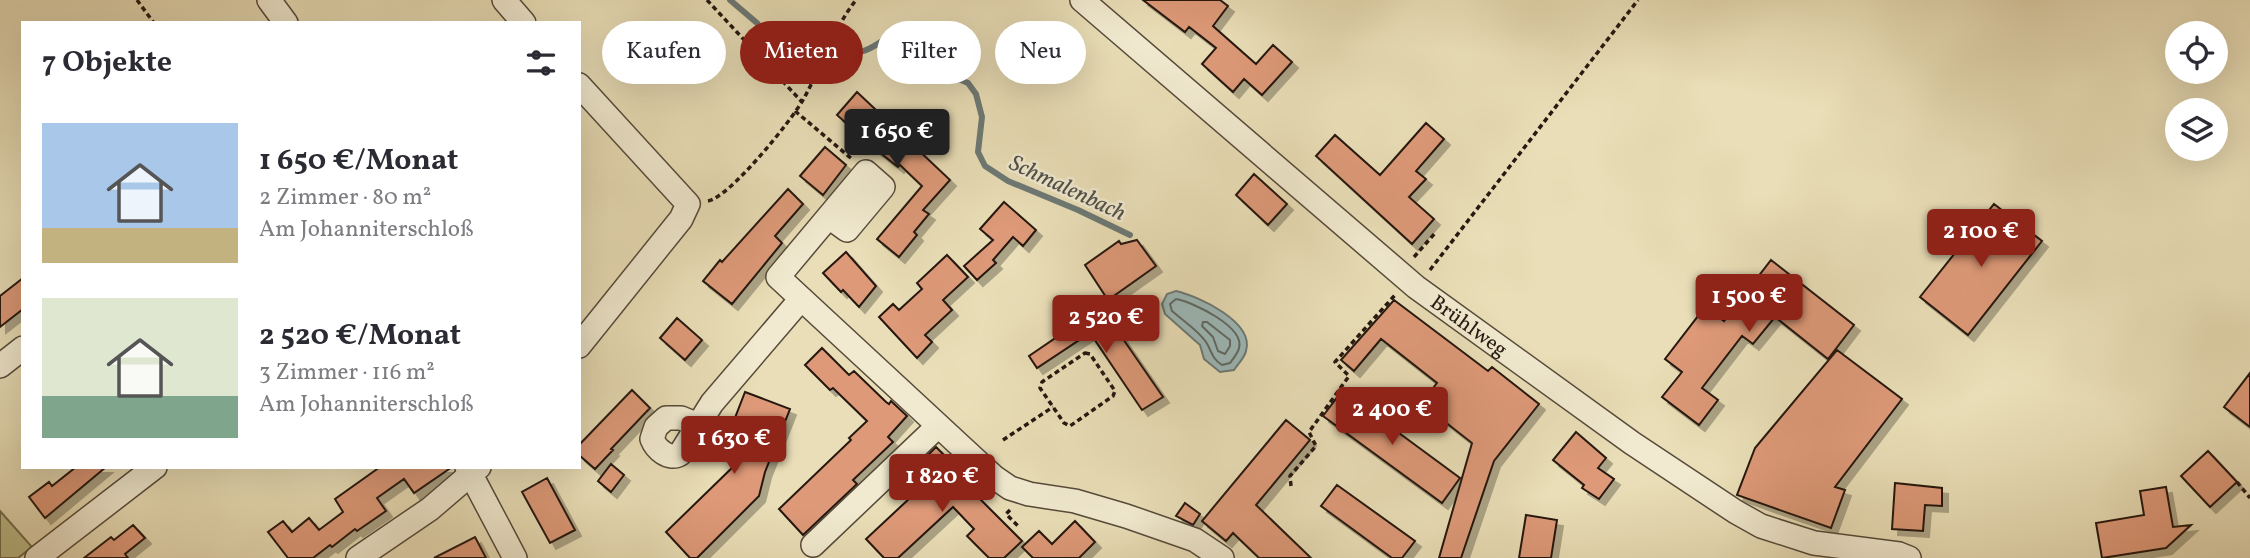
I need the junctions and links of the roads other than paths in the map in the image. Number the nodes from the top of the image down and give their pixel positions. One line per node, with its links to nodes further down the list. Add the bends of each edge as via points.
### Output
1 (269, 0): 4 (street)
2 (504, 0): 5 (street)
3 (1082, 0): 21 (street, Brühlweg, via 1408,280 1581,408 1736,512 1786,535)
4 (285, 21)
5 (522, 21)
6 (581, 88): 9 (street, via 688,204 681,219)
7 (866, 172): 8 (street, via 778,277)
8 (801, 299): 12 (street); 13 (street)
9 (581, 344)
10 (21, 350): 11 (street)
11 (0, 366)
12 (698, 425)
13 (938, 426): 16 (street); 20 (street, via 1010,488 1126,516 1195,540)
14 (152, 469): 17 (street)
15 (473, 470): 18 (street, via 430,509); 19 (street)
16 (813, 545)
17 (37, 558)
18 (358, 558)
19 (515, 558)
20 (1222, 558)
21 (1909, 558)

